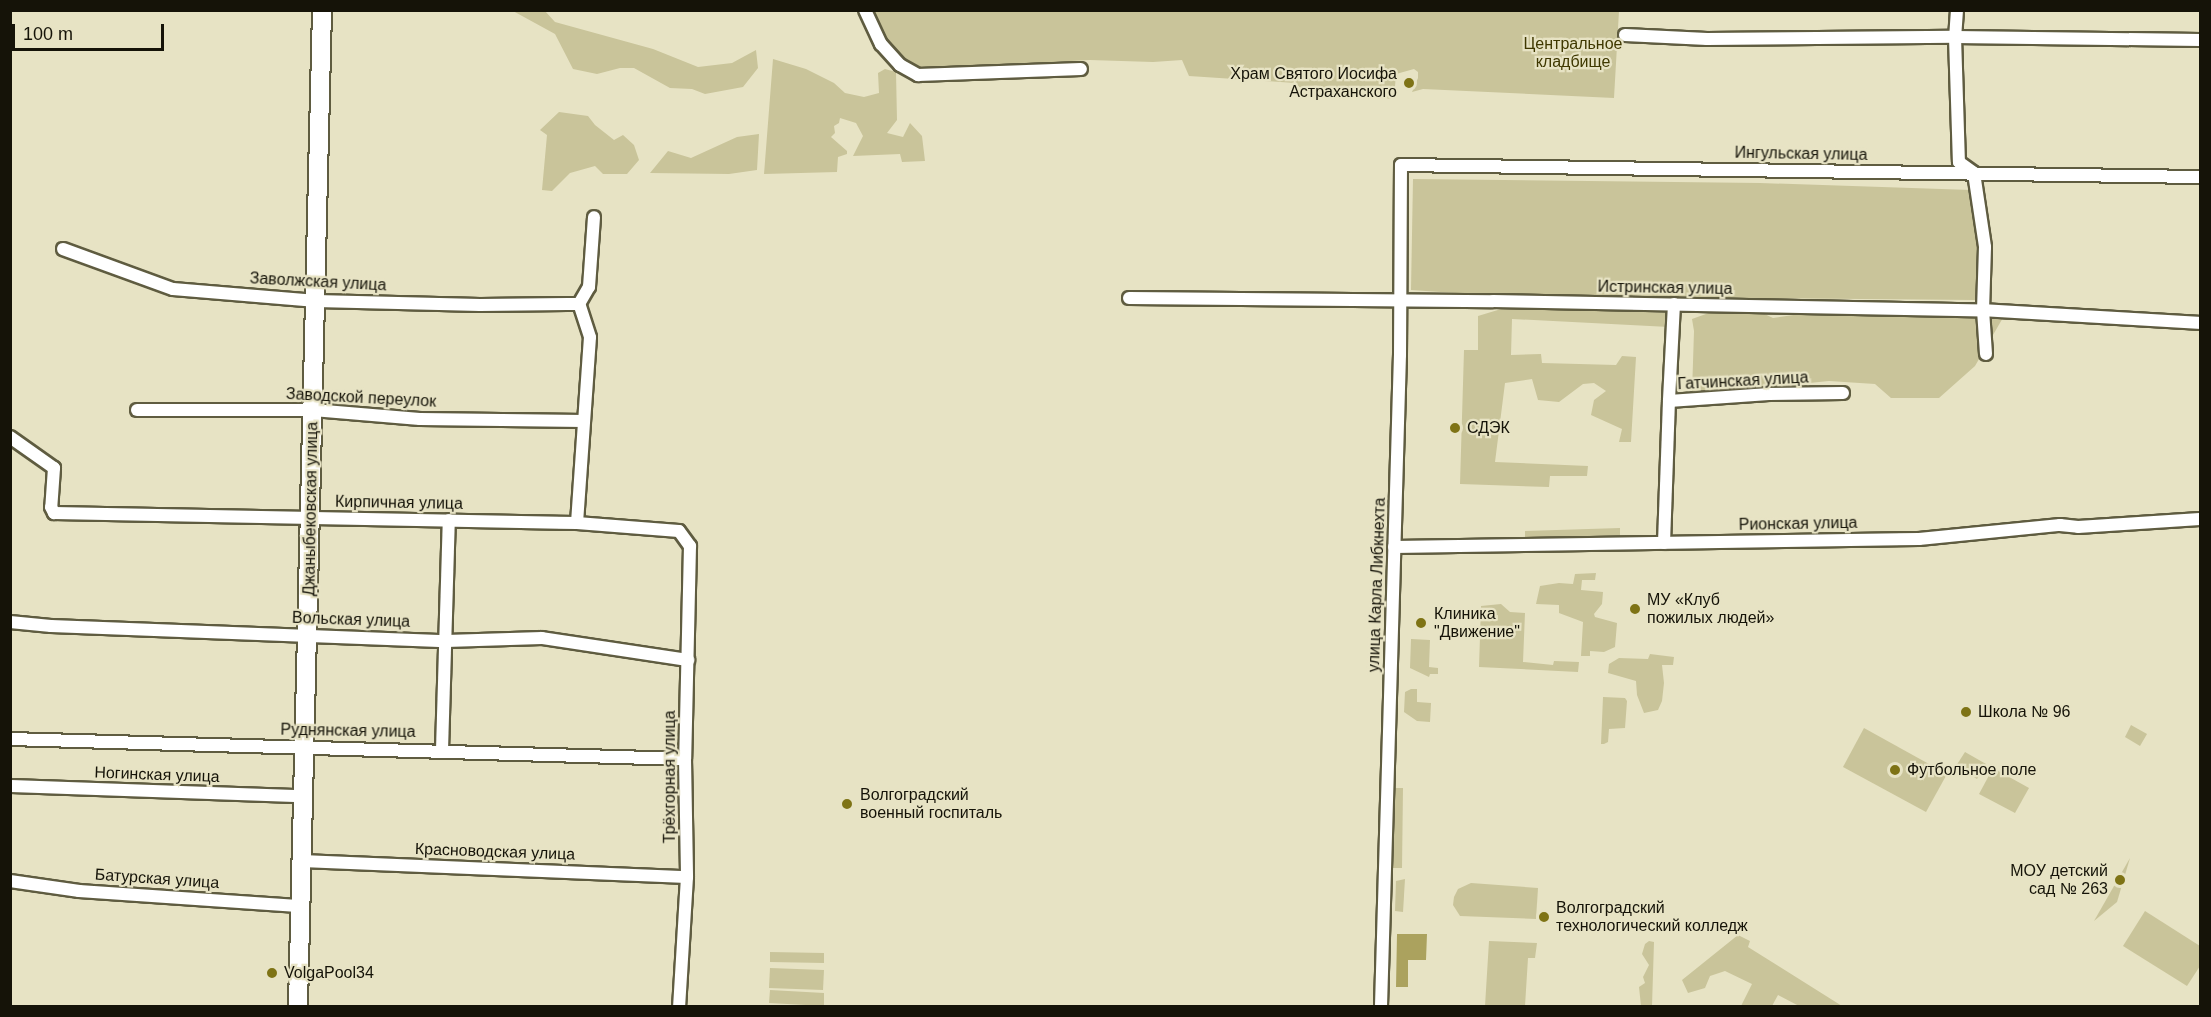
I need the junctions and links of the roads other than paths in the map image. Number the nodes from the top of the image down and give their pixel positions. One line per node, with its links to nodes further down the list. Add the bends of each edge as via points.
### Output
1 (322, 10): 14 (main road, Джаныбековская улица)
2 (865, 10): 7 (street, via 881,44 900,64 918,75)
3 (1958, 10): 5 (street)
4 (1625, 35): 5 (street, via 1782,40)
5 (1956, 37): 6 (street); 9 (street, via 1959,162)
6 (2200, 40)
7 (1081, 69)
8 (1401, 165): 9 (street, Ингульская улица); 15 (street, улица Карла Либкнехта)
9 (1974, 173): 10 (street, Ингульская улица); 18 (street, via 1985,247)
10 (2200, 177)
11 (594, 217): 16 (street, via 589,287)
12 (63, 249): 14 (street, Заволжская улица, via 173,289)
13 (1129, 298): 15 (street, Истринская улица)
14 (316, 301): 16 (street, Заволжская улица); 24 (main road, Джаныбековская улица)
15 (1399, 302): 17 (street, Истринская улица); 33 (street, улица Карла Либкнехта)
16 (579, 304): 25 (street, via 590,337)
17 (1674, 304): 18 (street, Истринская улица); 22 (street, Гатчинская улица)
18 (1983, 310): 19 (street, Истринская улица); 20 (street)
19 (2200, 323)
20 (1986, 354)
21 (1843, 393): 22 (street, Гатчинская улица)
22 (1669, 401): 31 (street)
23 (137, 410): 24 (street, Заводской переулок)
24 (313, 410): 25 (street, Заводской переулок, via 420,420); 27 (main road, Джаныбековская улица)
25 (584, 421): 30 (street)
26 (10, 437): 27 (street, Кирпичная улица, via 54,468 54,513)
27 (312, 517): 29 (street, Кирпичная улица); 35 (main road, Джаныбековская улица)
28 (2200, 519): 31 (street, Рионская улица, via 2060,525 1919,538)
29 (449, 520): 30 (street, Кирпичная улица); 36 (street)
30 (577, 523): 32 (street, Кирпичная улица, via 679,531)
31 (1664, 543): 33 (street, Рионская улица)
32 (690, 546): 37 (street, Трёхгорная улица)
33 (1394, 547): 50 (street, улица Карла Либкнехта)
34 (10, 622): 35 (street, Вольская улица)
35 (308, 634): 36 (street, Вольская улица); 39 (main road, Джаныбековская улица)
36 (446, 641): 37 (street, Вольская улица, via 542,638); 40 (street)
37 (688, 660): 41 (street, Трёхгорная улица)
38 (10, 739): 39 (street, Руднянская улица)
39 (304, 747): 40 (street, Руднянская улица); 43 (main road, Джаныбековская улица)
40 (442, 750): 41 (street, Руднянская улица)
41 (685, 759): 45 (street, Трёхгорная улица)
42 (10, 786): 43 (street, Ногинская улица)
43 (303, 796): 44 (main road, Джаныбековская улица)
44 (302, 861): 45 (street, Красноводская улица); 47 (main road, Джаныбековская улица)
45 (687, 877): 49 (street, Трёхгорная улица)
46 (10, 881): 47 (street, Батурская улица, via 79,891)
47 (301, 906): 48 (main road, Джаныбековская улица)
48 (298, 1006)
49 (680, 1006)
50 (1381, 1006)

